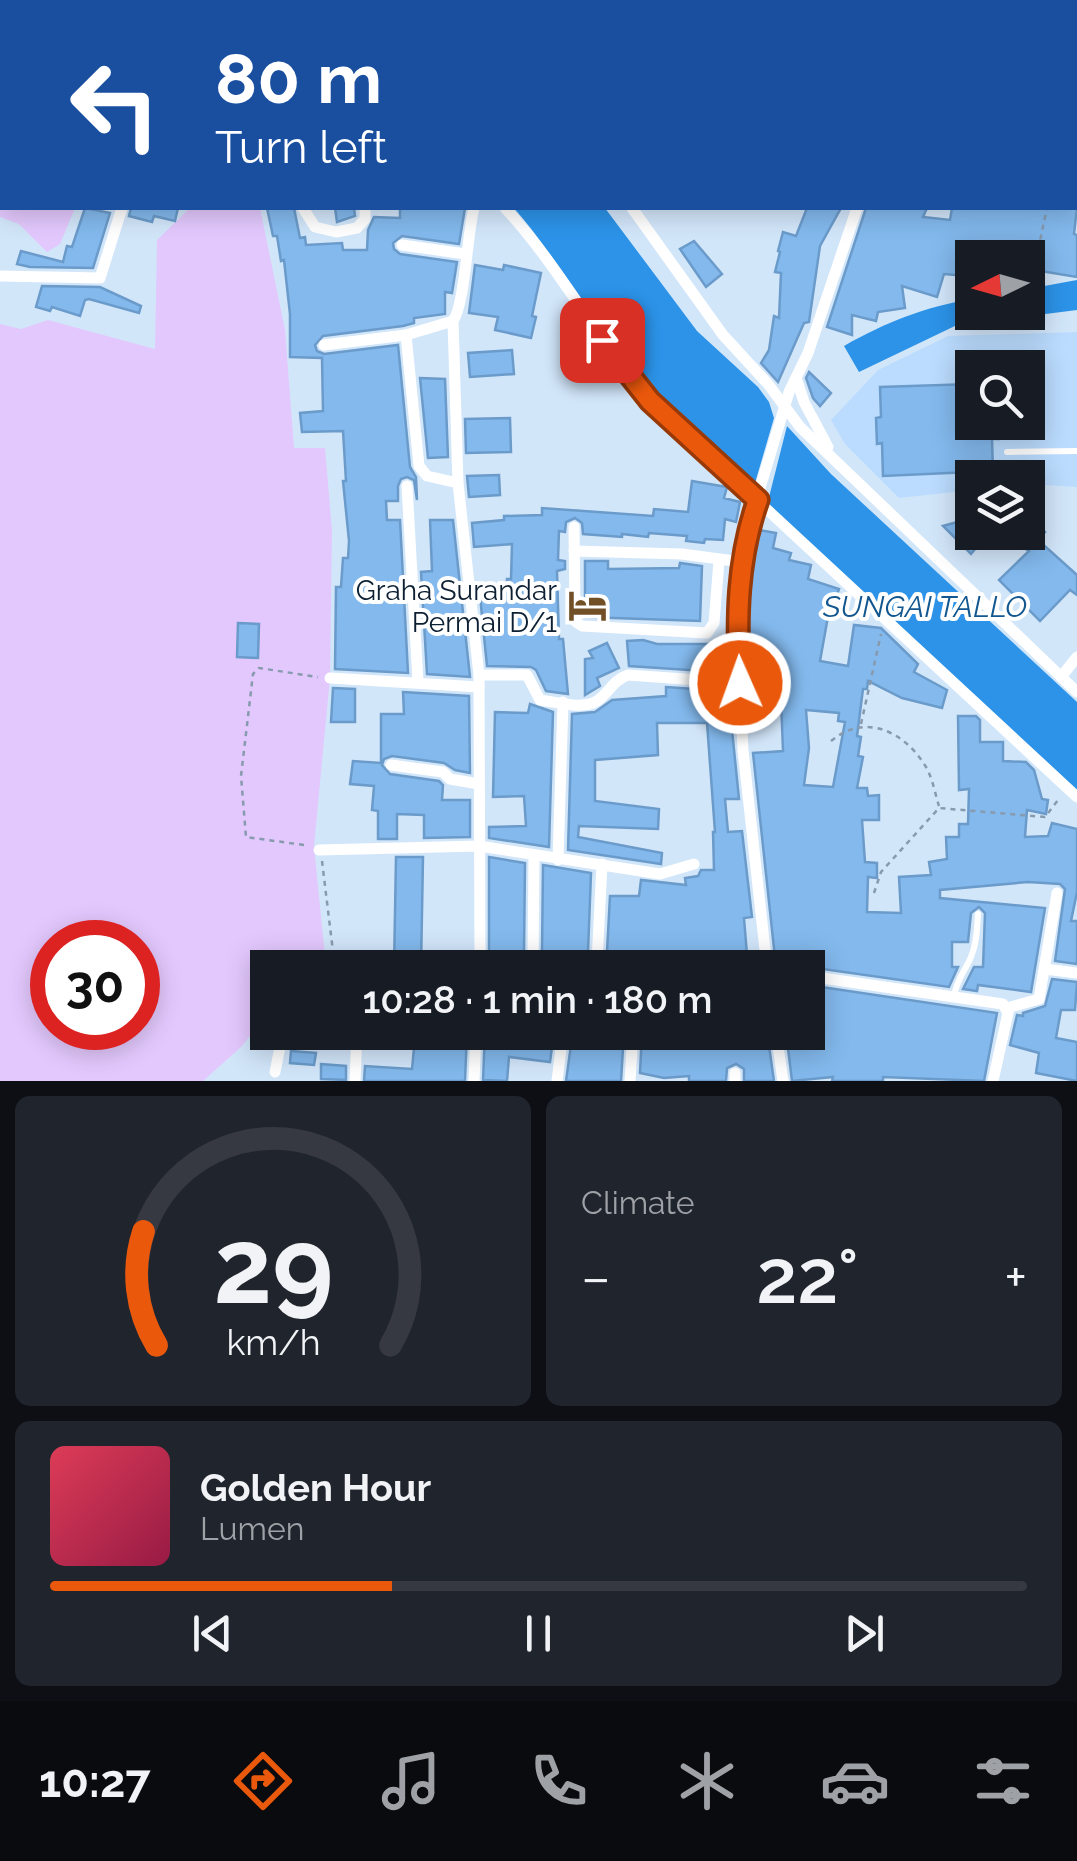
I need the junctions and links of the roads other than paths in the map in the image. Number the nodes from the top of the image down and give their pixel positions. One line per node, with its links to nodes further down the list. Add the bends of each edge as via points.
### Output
1 (121, 210): 10 (street, via 100,278)
2 (304, 210): 3 (street, via 314,227 336,232 357,228)
3 (366, 210)
4 (474, 210): 9 (street)
5 (507, 210): 21 (street, via 636,385)
6 (633, 210): 15 (street)
7 (856, 210): 14 (street)
8 (402, 246): 9 (street)
9 (465, 254): 11 (street)
10 (0, 276)
11 (453, 321): 12 (street); 19 (street)
12 (406, 336): 13 (street); 19 (street, via 420,469)
13 (324, 345)
14 (796, 377): 15 (street); 18 (street)
15 (784, 408): 18 (street); 21 (street)
16 (1077, 451): 17 (lane)
17 (1007, 452)
18 (835, 460): 27 (street)
19 (458, 483): 29 (street)
20 (406, 486): 30 (street)
21 (758, 497): 25 (street); 36 (street)
22 (574, 528): 23 (street)
23 (574, 551): 24 (street); 24 (street, via 579,626 703,635 714,623)
24 (719, 561): 25 (street)
25 (742, 562): 31 (street)
26 (1077, 657): 27 (street)
27 (1060, 677): 32 (street)
28 (330, 678): 30 (street)
29 (479, 681): 30 (street); 33 (street, via 527,674 540,700); 35 (street)
30 (418, 682)
31 (740, 683): 33 (street, via 628,676 594,703); 48 (street)
32 (1077, 692)
33 (564, 702): 40 (street)
34 (391, 765): 35 (street)
35 (479, 784): 37 (street)
36 (1072, 792)
37 (479, 846): 38 (street); 39 (street); 45 (street)
38 (320, 850)
39 (534, 856): 40 (street); 46 (street)
40 (558, 860): 41 (street)
41 (602, 864): 42 (street, via 660,874); 47 (street)
42 (694, 864)
43 (1056, 893): 49 (street)
44 (978, 914): 52 (lane, via 976,944)
45 (480, 950)
46 (533, 950)
47 (598, 950)
48 (765, 950)
49 (1046, 969): 50 (street); 53 (street, via 1038,1001)
50 (1077, 973)
51 (825, 978): 52 (street)
52 (954, 996): 53 (street)
53 (1008, 1008): 66 (street)
54 (279, 1050): 60 (street)
55 (356, 1050): 61 (street)
56 (475, 1050): 62 (street)
57 (561, 1050): 63 (street)
58 (631, 1050): 64 (street)
59 (779, 1050): 65 (street)
60 (275, 1072)
61 (355, 1081)
62 (474, 1081)
63 (557, 1081)
64 (630, 1081)
65 (783, 1081)
66 (994, 1081)

